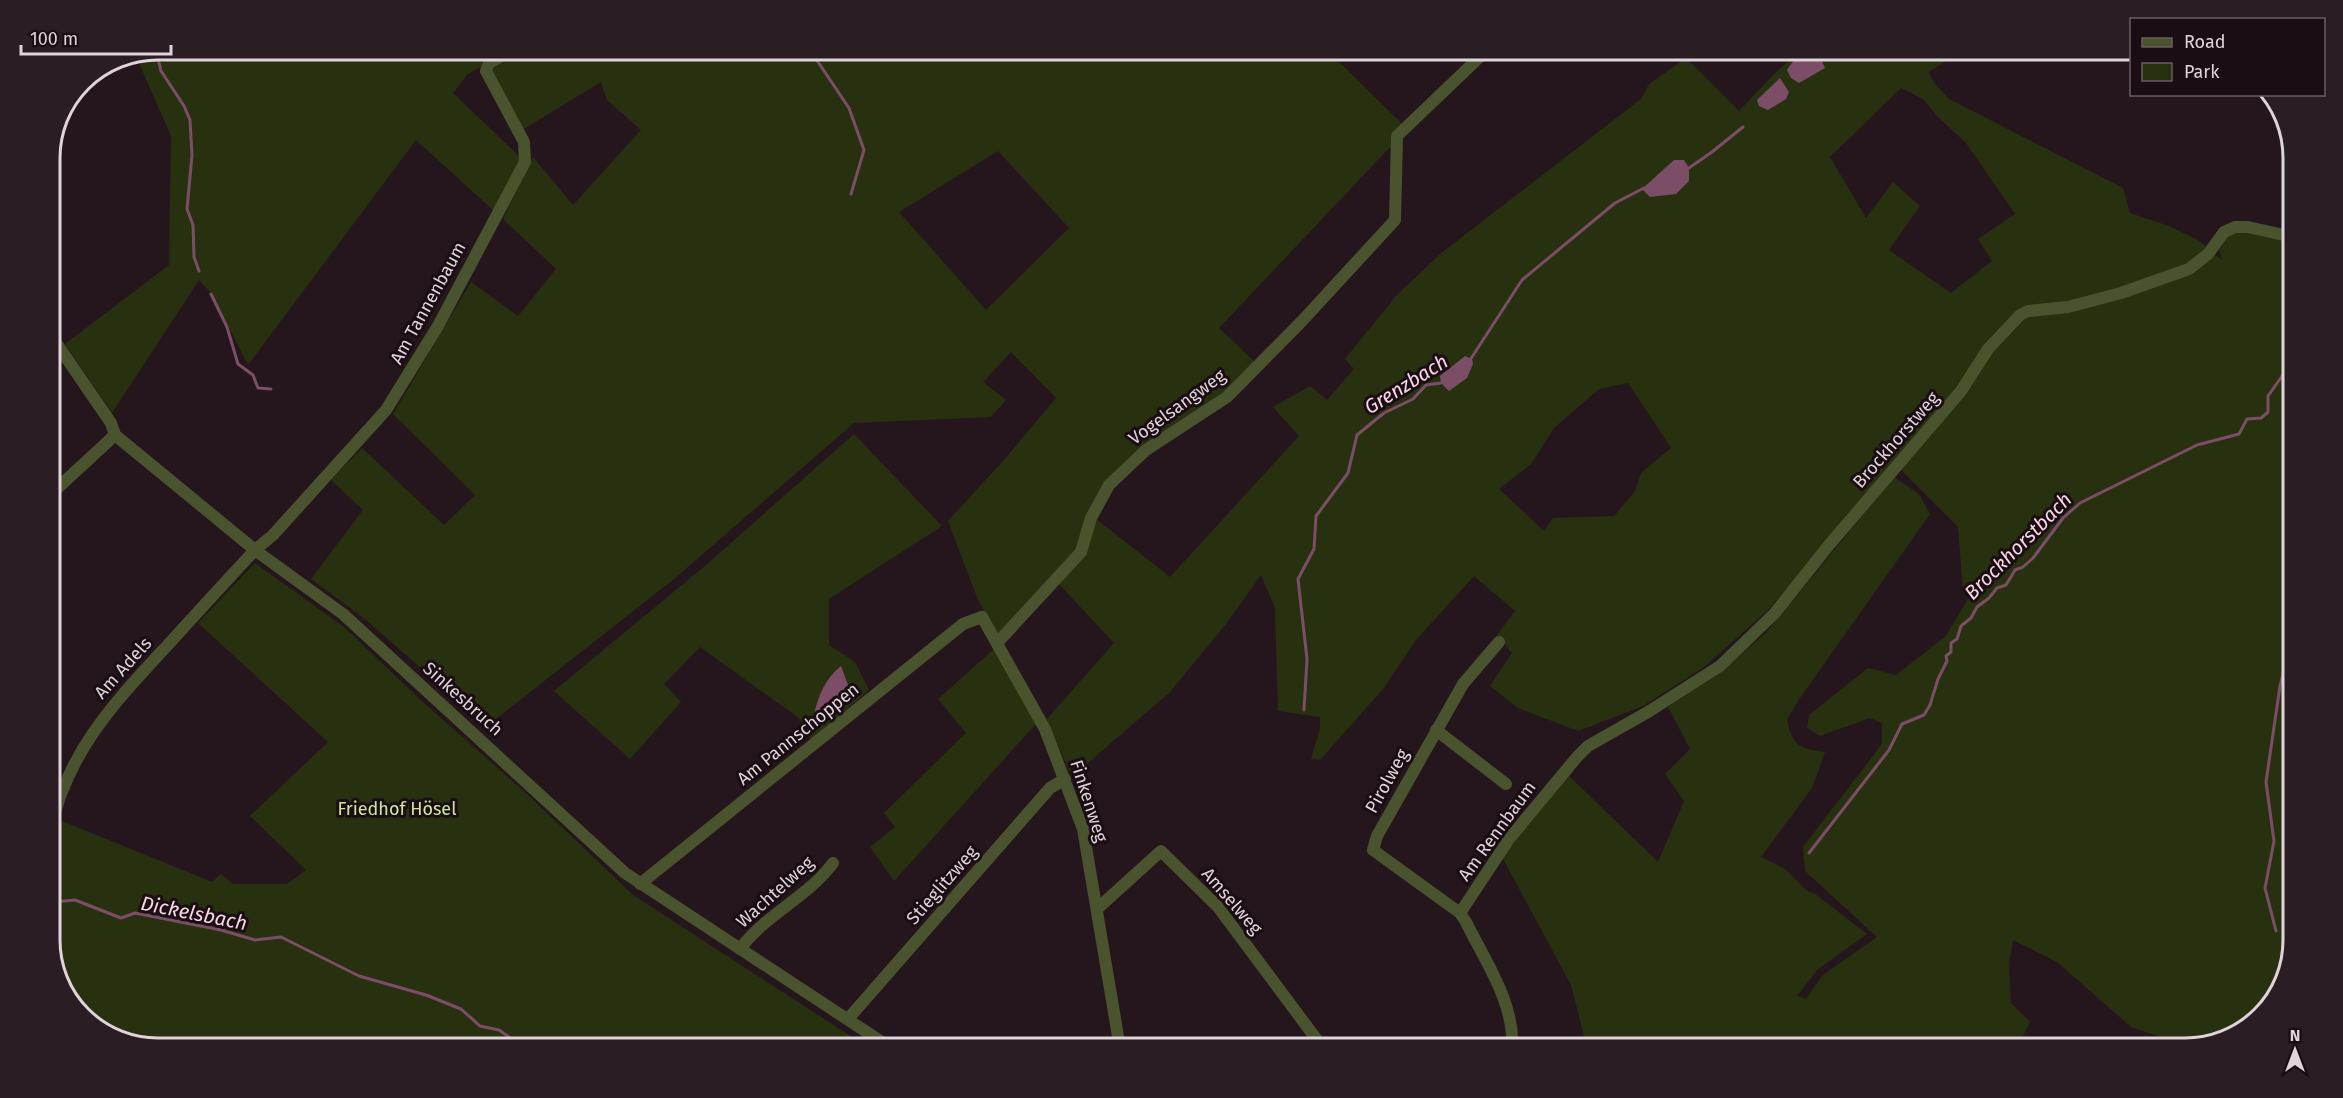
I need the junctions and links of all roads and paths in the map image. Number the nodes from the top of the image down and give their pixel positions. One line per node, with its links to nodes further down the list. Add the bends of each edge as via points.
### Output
1 (494, 60): 7 (street, Am Tannenbaum, via 486,71 524,142 525,162 438,326 386,410)
2 (1477, 60): 9 (street, Vogelsangweg, via 1397,136 1395,220 1227,397 1146,450 1109,485 1091,518 1081,552)
3 (2283, 235): 12 (street, Brockhorstweg, via 2235,227 2224,232 2208,255 2189,269 2110,296 2020,315 1988,349 1961,391 1774,614 1701,679 1588,746)
4 (60, 349): 5 (street, Sinkesbruch, via 111,423)
5 (115, 435): 6 (street); 7 (street, Sinkesbruch)
6 (60, 486)
7 (255, 550): 14 (street, Am Adels, via 102,718); 17 (street, Sinkesbruch, via 343,615)
8 (982, 617): 9 (street, Finkenweg); 17 (street, Am Pannschoppen, via 963,624)
9 (998, 642): 13 (street, Finkenweg, via 1045,729)
10 (1499, 642): 11 (street, Pirolweg, via 1463,684)
11 (1436, 730): 15 (street); 19 (street, Pirolweg, via 1373,850)
12 (1564, 771): 19 (street, Am Rennbaum, via 1509,839)
13 (1065, 779): 18 (street, Finkenweg, via 1083,830); 21 (street, Stieglitzweg, via 1050,788)
14 (60, 782)
15 (1506, 784)
16 (833, 863): 20 (street, Wachtelweg, via 824,875 753,932)
17 (640, 884): 20 (street, Sinkesbruch)
18 (1097, 909): 23 (street, Finkenweg); 24 (street, Amselweg, via 1161,851 1218,907)
19 (1460, 913): 25 (street, via 1505,1001)
20 (740, 949): 21 (street, Sinkesbruch)
21 (849, 1019): 22 (street, Sinkesbruch)
22 (877, 1038)
23 (1118, 1038)
24 (1316, 1038)
25 (1512, 1038)

